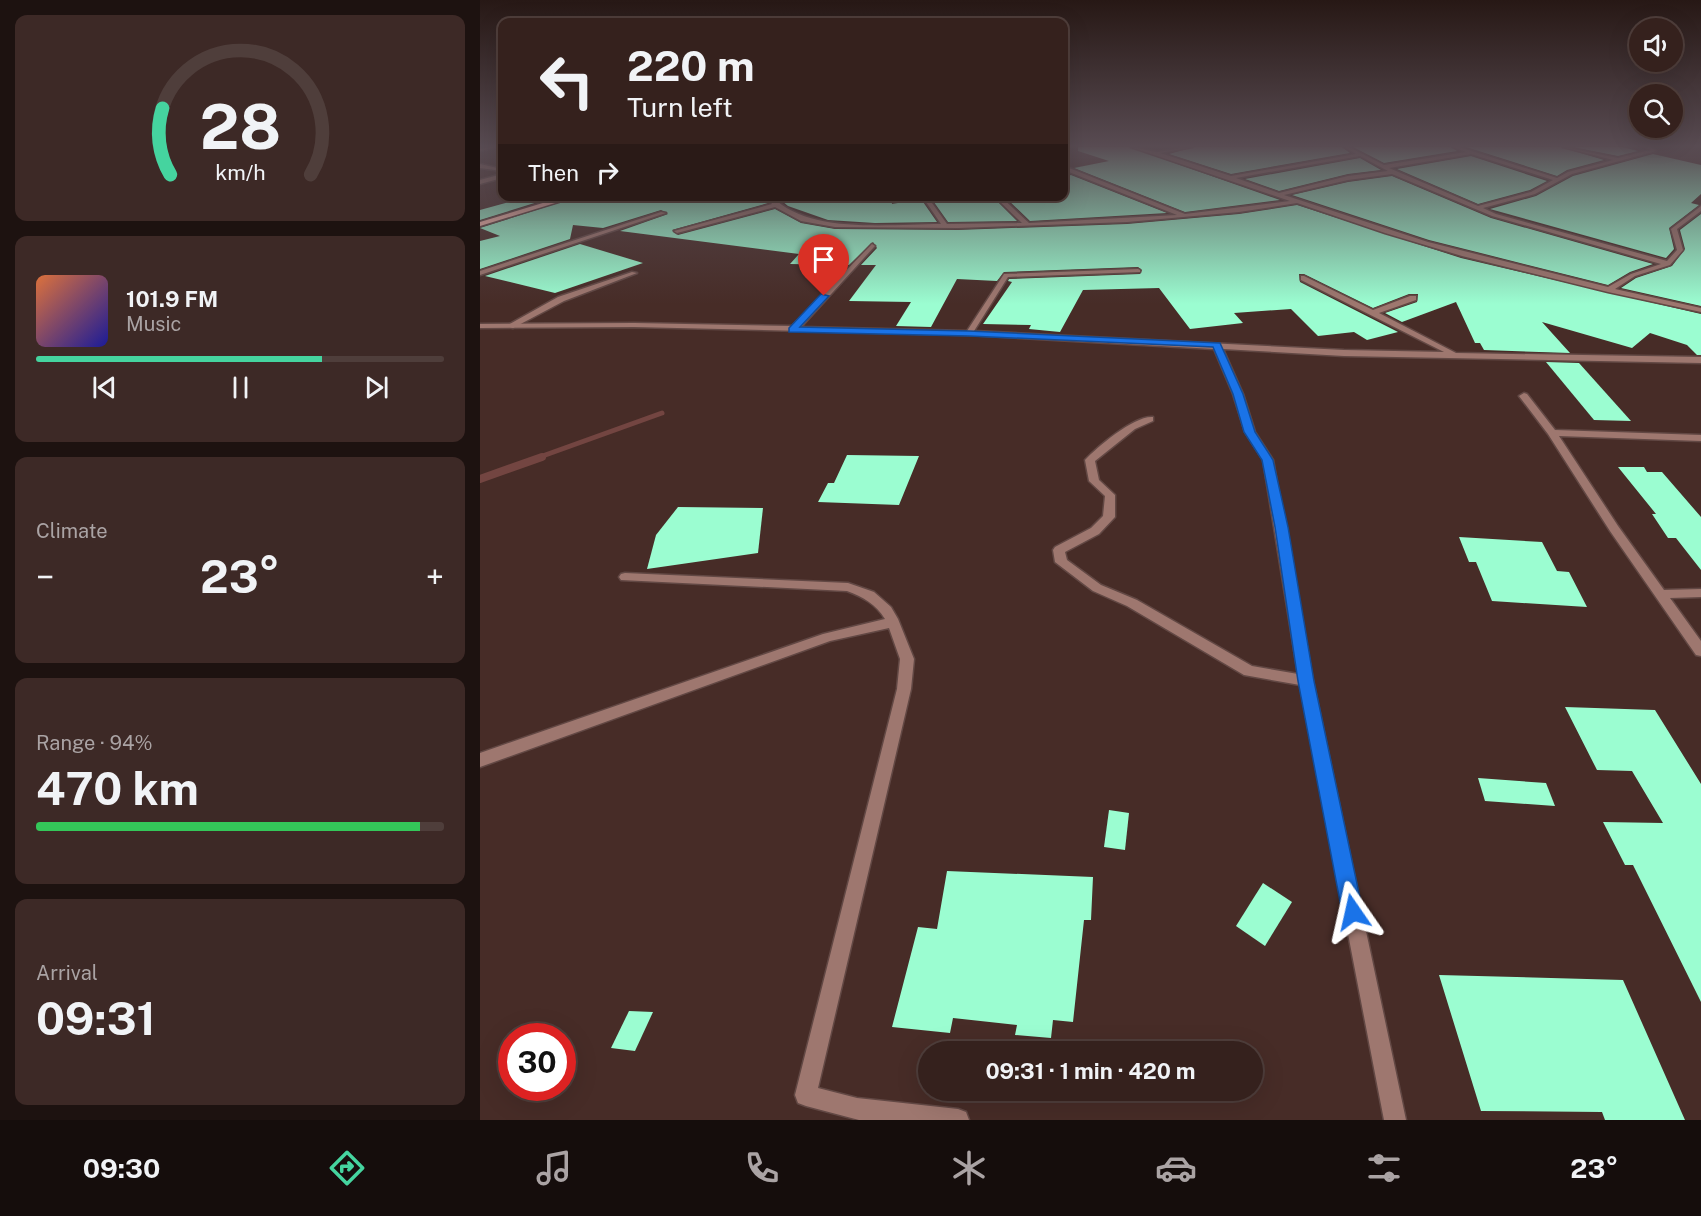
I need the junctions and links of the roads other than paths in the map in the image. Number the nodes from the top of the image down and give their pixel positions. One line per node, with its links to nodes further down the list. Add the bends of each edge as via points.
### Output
1 (1142, 199): 15 (street)
2 (1289, 199): 10 (street)
3 (1457, 199): 12 (street)
4 (1510, 199): 12 (street)
5 (543, 201): 16 (main road)
6 (558, 201): 17 (main road)
7 (772, 201): 11 (street)
8 (928, 201): 18 (street)
9 (1002, 201): 19 (street)
10 (1296, 202): 15 (street); 27 (street, via 1448,251)
11 (775, 205): 18 (street, via 826,225); 20 (street)
12 (1478, 208): 22 (street)
13 (1699, 212): 22 (street, via 1674,229 1680,250)
14 (663, 213): 24 (street)
15 (1186, 217): 19 (street)
16 (480, 219)
17 (480, 224)
18 (945, 225): 19 (street)
19 (1028, 225)
20 (677, 231)
21 (872, 246): 33 (street)
22 (1668, 264): 27 (street, via 1633,275)
23 (1138, 271): 34 (street, via 1006,275)
24 (480, 273)
25 (634, 273): 32 (street, via 561,299)
26 (1304, 278): 30 (street)
27 (1608, 290): 29 (street)
28 (1413, 298): 30 (street)
29 (1701, 310)
30 (1373, 313): 36 (street)
31 (480, 326): 32 (street)
32 (510, 326): 33 (street)
33 (793, 330): 34 (street)
34 (969, 333): 35 (street)
35 (1217, 345): 36 (street, via 1344,353); 47 (street, via 1250,432 1268,460)
36 (1453, 353): 37 (street)
37 (1701, 360)
38 (1524, 396): 40 (street)
39 (1150, 420): 47 (street, via 1123,433 1090,460 1094,481 1110,495 1110,517 1095,531 1059,550 1061,562 1097,588 1132,603 1249,671)
40 (1552, 434): 41 (street); 44 (street)
41 (1701, 438)
42 (625, 577): 45 (street, via 848,587 870,595)
43 (1701, 593): 44 (street)
44 (1661, 594): 46 (street)
45 (893, 622): 48 (street, via 828,637); 49 (street, via 907,659 904,689 806,1095 857,1109)
46 (1701, 651)
47 (1306, 681): 50 (street)
48 (480, 760)
49 (958, 1120)
50 (1395, 1120)

